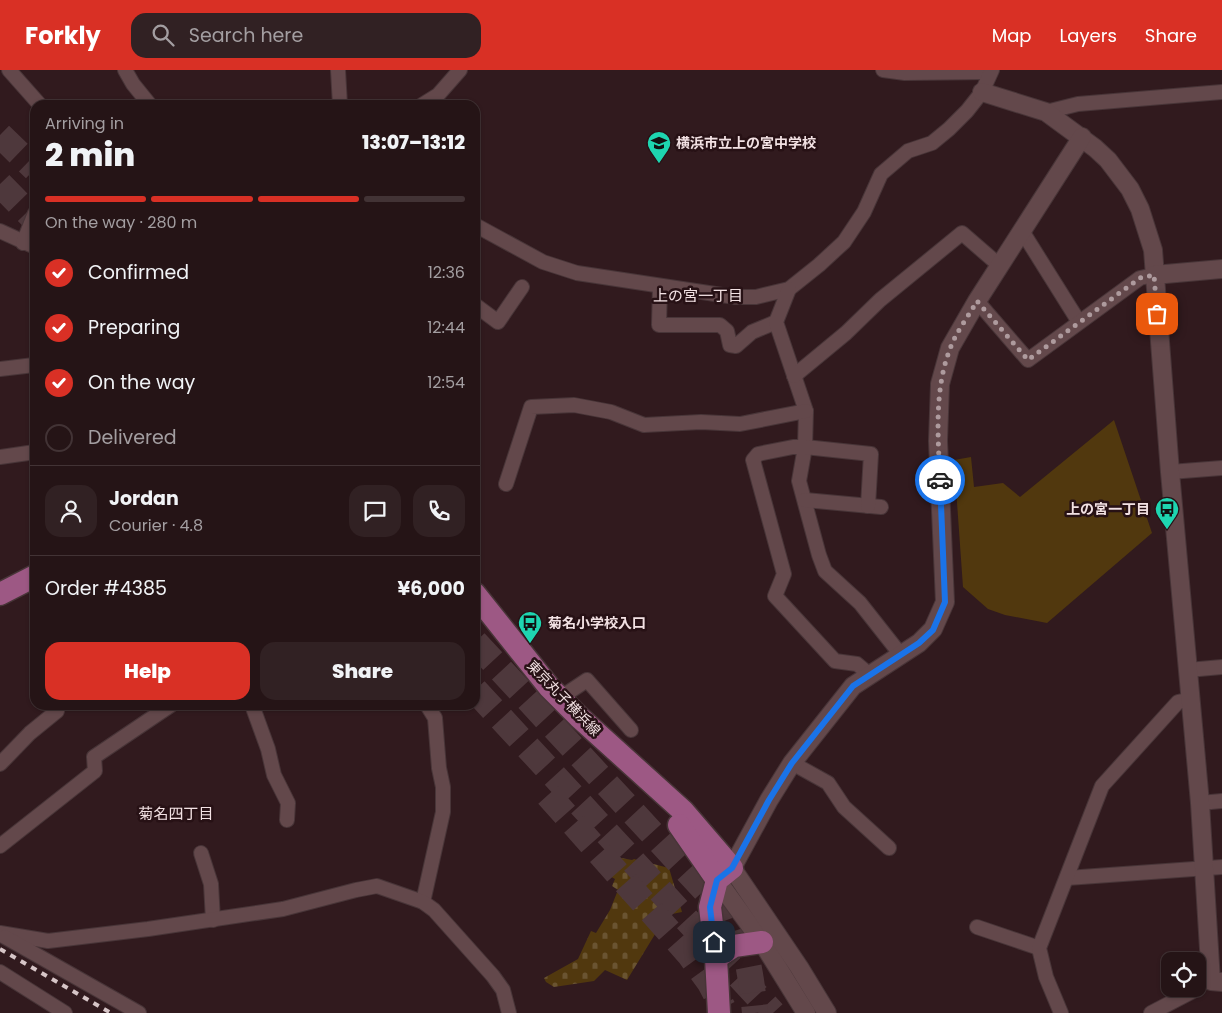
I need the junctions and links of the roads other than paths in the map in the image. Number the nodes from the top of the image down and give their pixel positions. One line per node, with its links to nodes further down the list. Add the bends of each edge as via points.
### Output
1 (9, 70): 9 (street)
2 (125, 70): 10 (street)
3 (338, 70): 11 (street)
4 (460, 70): 12 (street)
5 (883, 70): 6 (street, via 905,73)
6 (991, 71): 7 (street)
7 (982, 92): 13 (street); 24 (street, via 950,129 932,143 908,151 881,174 864,212 844,242)
8 (1222, 92): 13 (street, via 1078,104)
9 (36, 100)
10 (146, 100)
11 (340, 100)
12 (430, 100)
13 (1046, 112): 14 (street)
14 (1082, 137): 17 (street); 21 (street, via 1108,160 1140,208 1153,250)
15 (480, 228): 22 (street, via 543,262 585,274)
16 (0, 231): 18 (street)
17 (1022, 231): 19 (street); 28 (street)
18 (29, 245)
19 (1000, 266): 25 (street); 31 (street, via 962,233)
20 (1222, 269): 21 (street)
21 (1154, 275): 28 (street, via 1140,278); 37 (street)
22 (660, 286): 24 (street, via 735,297 756,297); 27 (street, via 660,325 720,325 727,331 730,345 736,346 752,332)
23 (522, 287): 26 (street, via 498,322)
24 (789, 289): 27 (street)
25 (977, 301): 28 (street, via 1028,360); 43 (street, via 950,348 940,384 938,441 945,602 933,630)
26 (480, 309)
27 (776, 322): 31 (street)
28 (1079, 322)
29 (30, 365): 30 (street)
30 (0, 369)
31 (794, 376): 32 (street)
32 (806, 411): 33 (street); 38 (street, via 740,424 644,425 611,412 574,404 531,407)
33 (805, 447): 39 (street, via 799,481); 39 (street, via 871,454 874,506); 46 (street, via 758,454 753,460 784,574 775,596 835,662 857,664)
34 (30, 453): 35 (street)
35 (0, 457)
36 (1222, 468): 37 (street)
37 (1170, 472): 45 (street)
38 (506, 484)
39 (805, 500): 43 (street, via 825,571 860,603)
40 (30, 579): 41 (main road)
41 (0, 594)
42 (480, 601): 47 (main road, 東京丸子横浜線)
43 (901, 655): 46 (street)
44 (1222, 667): 45 (street)
45 (1188, 670): 48 (street)
46 (870, 675): 54 (street, via 853,686)
47 (560, 698): 53 (street, via 587,680); 63 (main road, 東京丸子横浜線, via 683,811)
48 (1190, 699): 57 (street); 64 (street, via 1178,702 1102,786)
49 (57, 710): 55 (street)
50 (163, 710): 59 (street, via 94,756 95,771)
51 (254, 710): 58 (street, via 274,776 288,804)
52 (430, 710): 65 (street, via 435,718 443,812)
53 (631, 730)
54 (792, 763): 60 (street, via 828,783 844,807); 63 (street)
55 (0, 764)
56 (1222, 801): 57 (street)
57 (1200, 803): 62 (street)
58 (287, 820)
59 (0, 846)
60 (889, 848)
61 (201, 853): 66 (street, via 211,884)
62 (1213, 868): 64 (street); 73 (street)
63 (724, 874): 69 (street); 71 (main road, via 710,907); 80 (street, via 799,967)
64 (1067, 878): 70 (street)
65 (424, 902): 66 (street, via 377,886 283,909); 77 (street, via 493,976 503,990)
66 (213, 920): 68 (street, via 48,941)
67 (977, 927): 70 (street)
68 (0, 934): 76 (street)
69 (762, 942): 71 (main road, via 734,946); 79 (street)
70 (1039, 948): 81 (street, via 1046,977)
71 (716, 958): 78 (main road)
72 (0, 972): 75 (street)
73 (1207, 985): 74 (street)
74 (1176, 1008): 82 (street)
75 (65, 1013)
76 (140, 1013)
77 (509, 1013)
78 (719, 1013)
79 (806, 1013)
80 (827, 1013)
81 (1061, 1013)
82 (1150, 1013)

